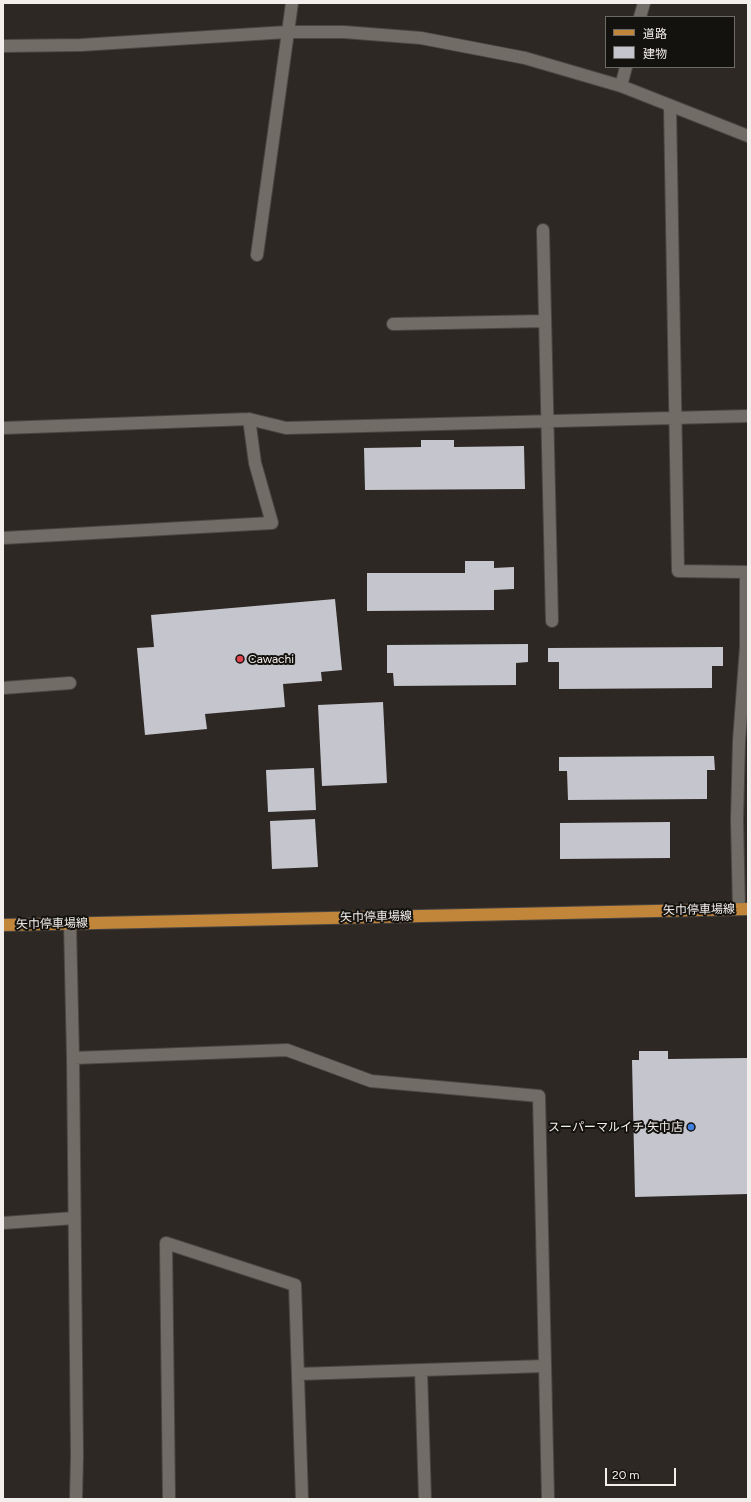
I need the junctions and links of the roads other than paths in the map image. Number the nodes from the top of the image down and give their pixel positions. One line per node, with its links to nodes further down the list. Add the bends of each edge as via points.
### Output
1 (292, 3): 2 (street)
2 (287, 32): 3 (street, via 81,45); 5 (street, via 344,32 421,38 525,58); 9 (street)
3 (3, 46)
4 (626, 68): 5 (street)
5 (621, 86): 6 (street)
6 (670, 106): 7 (street); 13 (street)
7 (748, 136)
8 (542, 230): 10 (street)
9 (257, 255)
10 (545, 321): 11 (street); 15 (street)
11 (393, 324)
12 (748, 416): 13 (street)
13 (675, 418): 15 (street); 21 (street, via 678,570 746,572 746,647 739,741 737,820)
14 (249, 419): 15 (street, via 286,428); 16 (street); 17 (street, via 255,464 272,523)
15 (547, 422): 18 (street)
16 (3, 428)
17 (3, 538)
18 (552, 621)
19 (70, 683): 20 (street)
20 (3, 688)
21 (743, 909): 22 (main road, 矢巾停車場線)
22 (70, 924): 23 (main road, 矢巾停車場線); 24 (street)
23 (3, 925)
24 (73, 1058): 25 (street); 27 (street, via 287,1050 371,1081 539,1096)
25 (74, 1218): 26 (street); 30 (street)
26 (3, 1223)
27 (545, 1366): 28 (street); 34 (street)
28 (421, 1370): 29 (street); 33 (street)
29 (298, 1374): 31 (street, via 295,1285 166,1243); 32 (street)
30 (76, 1499)
31 (169, 1499)
32 (302, 1499)
33 (425, 1499)
34 (548, 1499)

